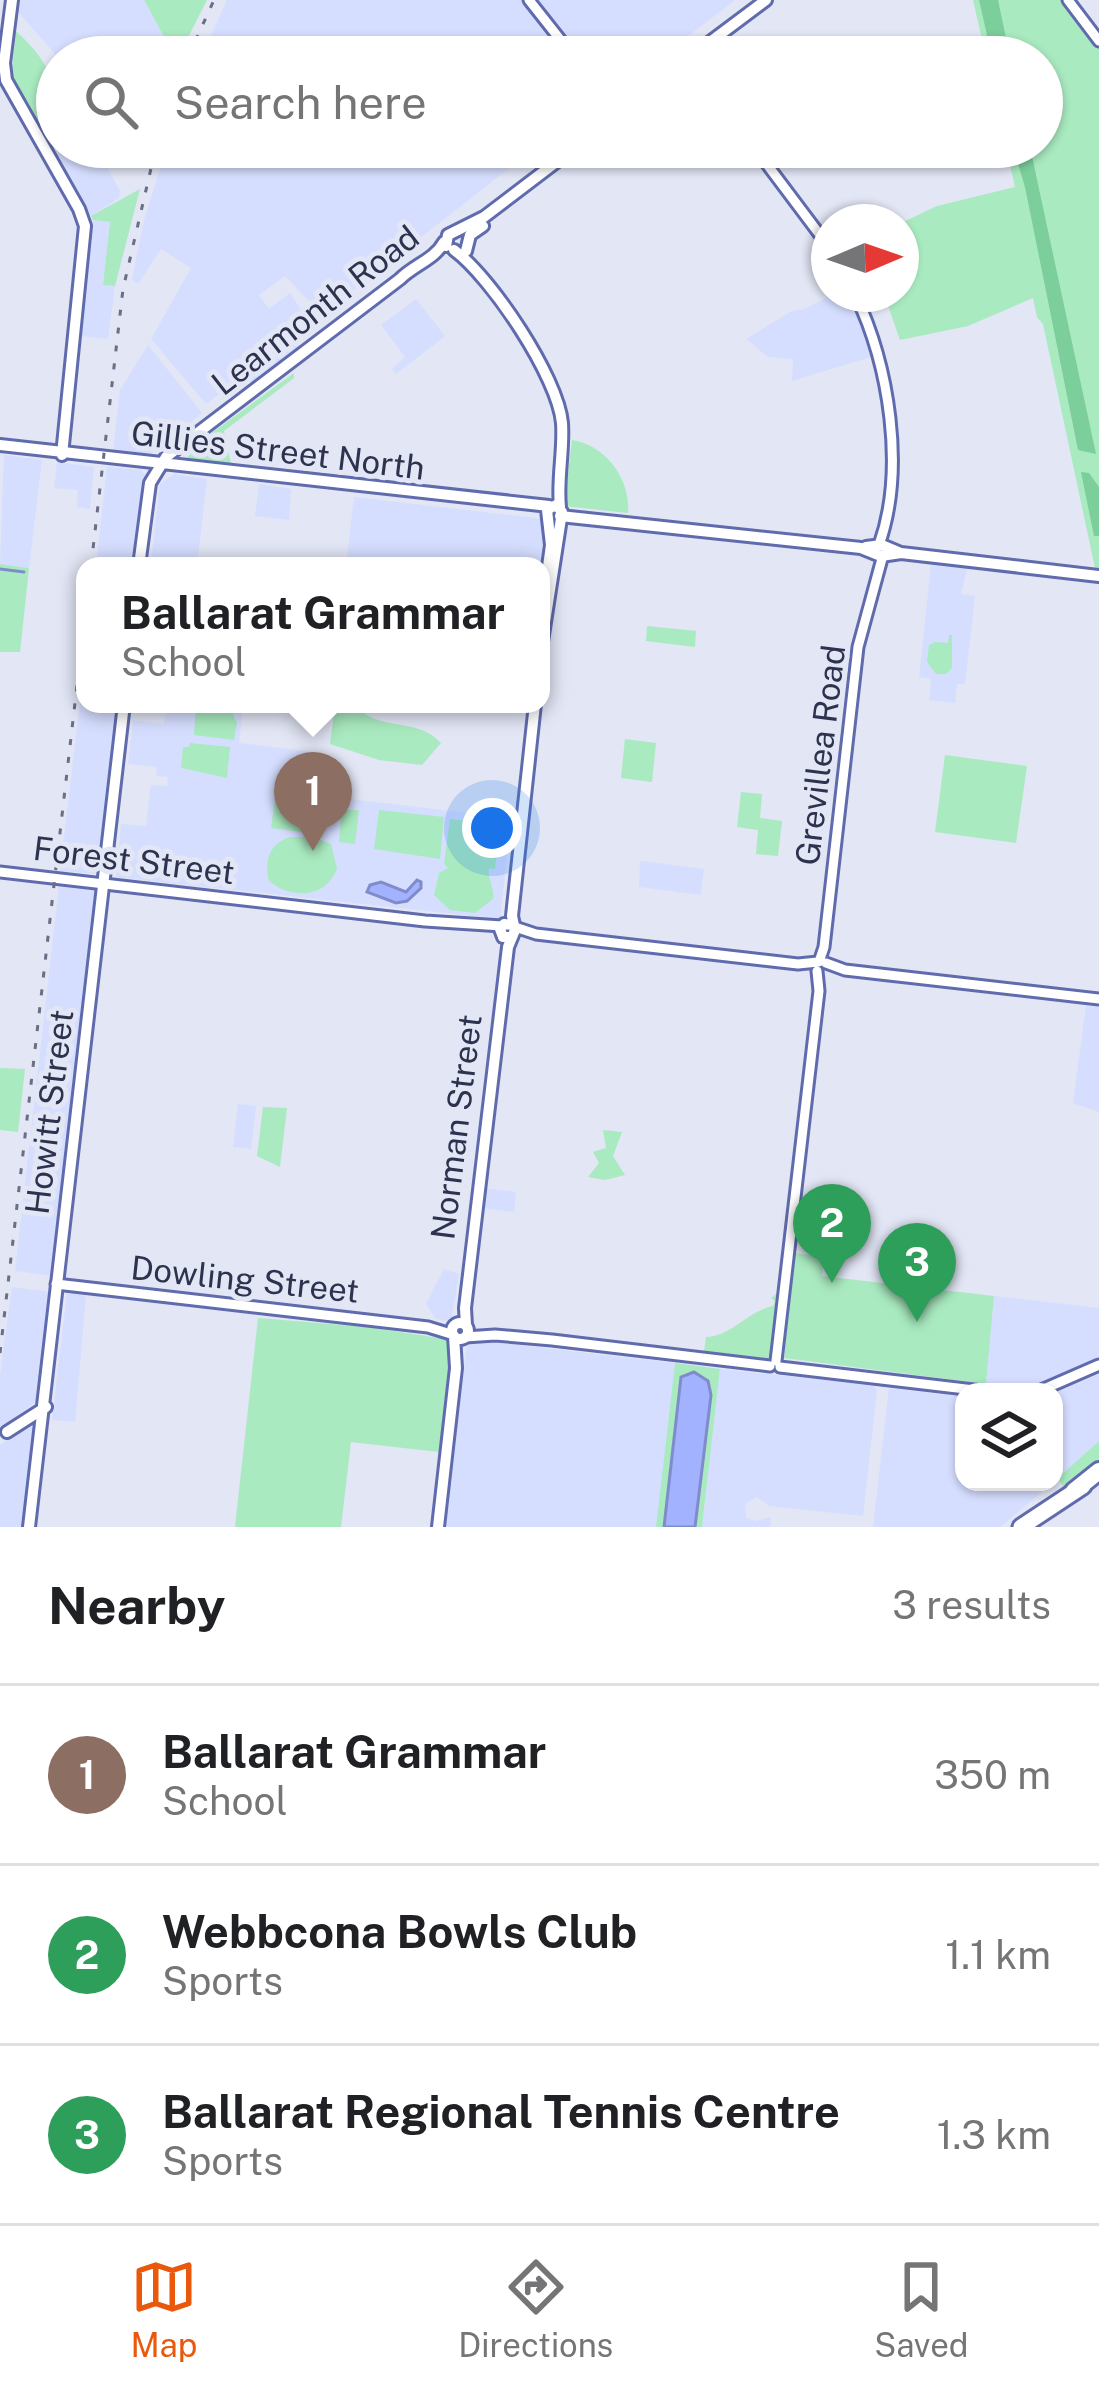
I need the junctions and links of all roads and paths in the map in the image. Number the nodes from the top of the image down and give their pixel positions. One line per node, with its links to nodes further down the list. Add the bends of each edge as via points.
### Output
1 (12, 0): 8 (main road, via 6,80)
2 (529, 0): 5 (street)
3 (1067, 0): 7 (street)
4 (764, 3): 6 (main road)
5 (557, 36)
6 (720, 36)
7 (1099, 41)
8 (36, 132)
9 (56, 168): 18 (main road, via 85,226)
10 (550, 168): 14 (main road, Learmonth Road)
11 (552, 168): 14 (main road, Learmonth Road)
12 (770, 168): 13 (street)
13 (811, 223)
14 (456, 244): 16 (main road, Learmonth Road, via 415,264); 20 (main road, via 553,386 562,424)
15 (862, 312): 21 (street, Grevillea Road, via 890,412)
16 (248, 397): 19 (main road, Learmonth Road); 19 (main road, Learmonth Road)
17 (0, 448): 18 (main road, Gillies Street North)
18 (59, 454): 19 (main road, Gillies Street North)
19 (161, 467): 20 (main road, Gillies Street North); 22 (main road)
20 (555, 512): 21 (main road, Gillies Street North); 23 (main road)
21 (881, 550): 24 (main road, Gillies Street North); 30 (street, Grevillea Road, via 858,647)
22 (143, 557)
23 (550, 557)
24 (1099, 576)
25 (126, 713): 28 (main road, Howitt Street)
26 (532, 713): 29 (main road, Norman Street)
27 (0, 872): 28 (street, Forest Street)
28 (106, 884): 29 (street, Forest Street); 32 (main road, Howitt Street)
29 (507, 930): 30 (street, Forest Street); 33 (main road, Norman Street)
30 (821, 967): 31 (street); 34 (street, Grevillea Road)
31 (1099, 999)
32 (60, 1285): 33 (street, Dowling Street); 38 (main road, Howitt Street)
33 (460, 1331): 34 (street, Dowling Street); 43 (main road, Norman Street)
34 (775, 1365): 37 (street, Dowling Street)
35 (1099, 1365): 36 (street)
36 (1058, 1383)
37 (955, 1388)
38 (41, 1410): 39 (main road); 42 (main road, Howitt Street); 42 (main road, Howitt Street)
39 (3, 1434)
40 (1099, 1478): 41 (highway)
41 (1075, 1491): 44 (highway)
42 (32, 1527)
43 (438, 1527)
44 (1021, 1527)

